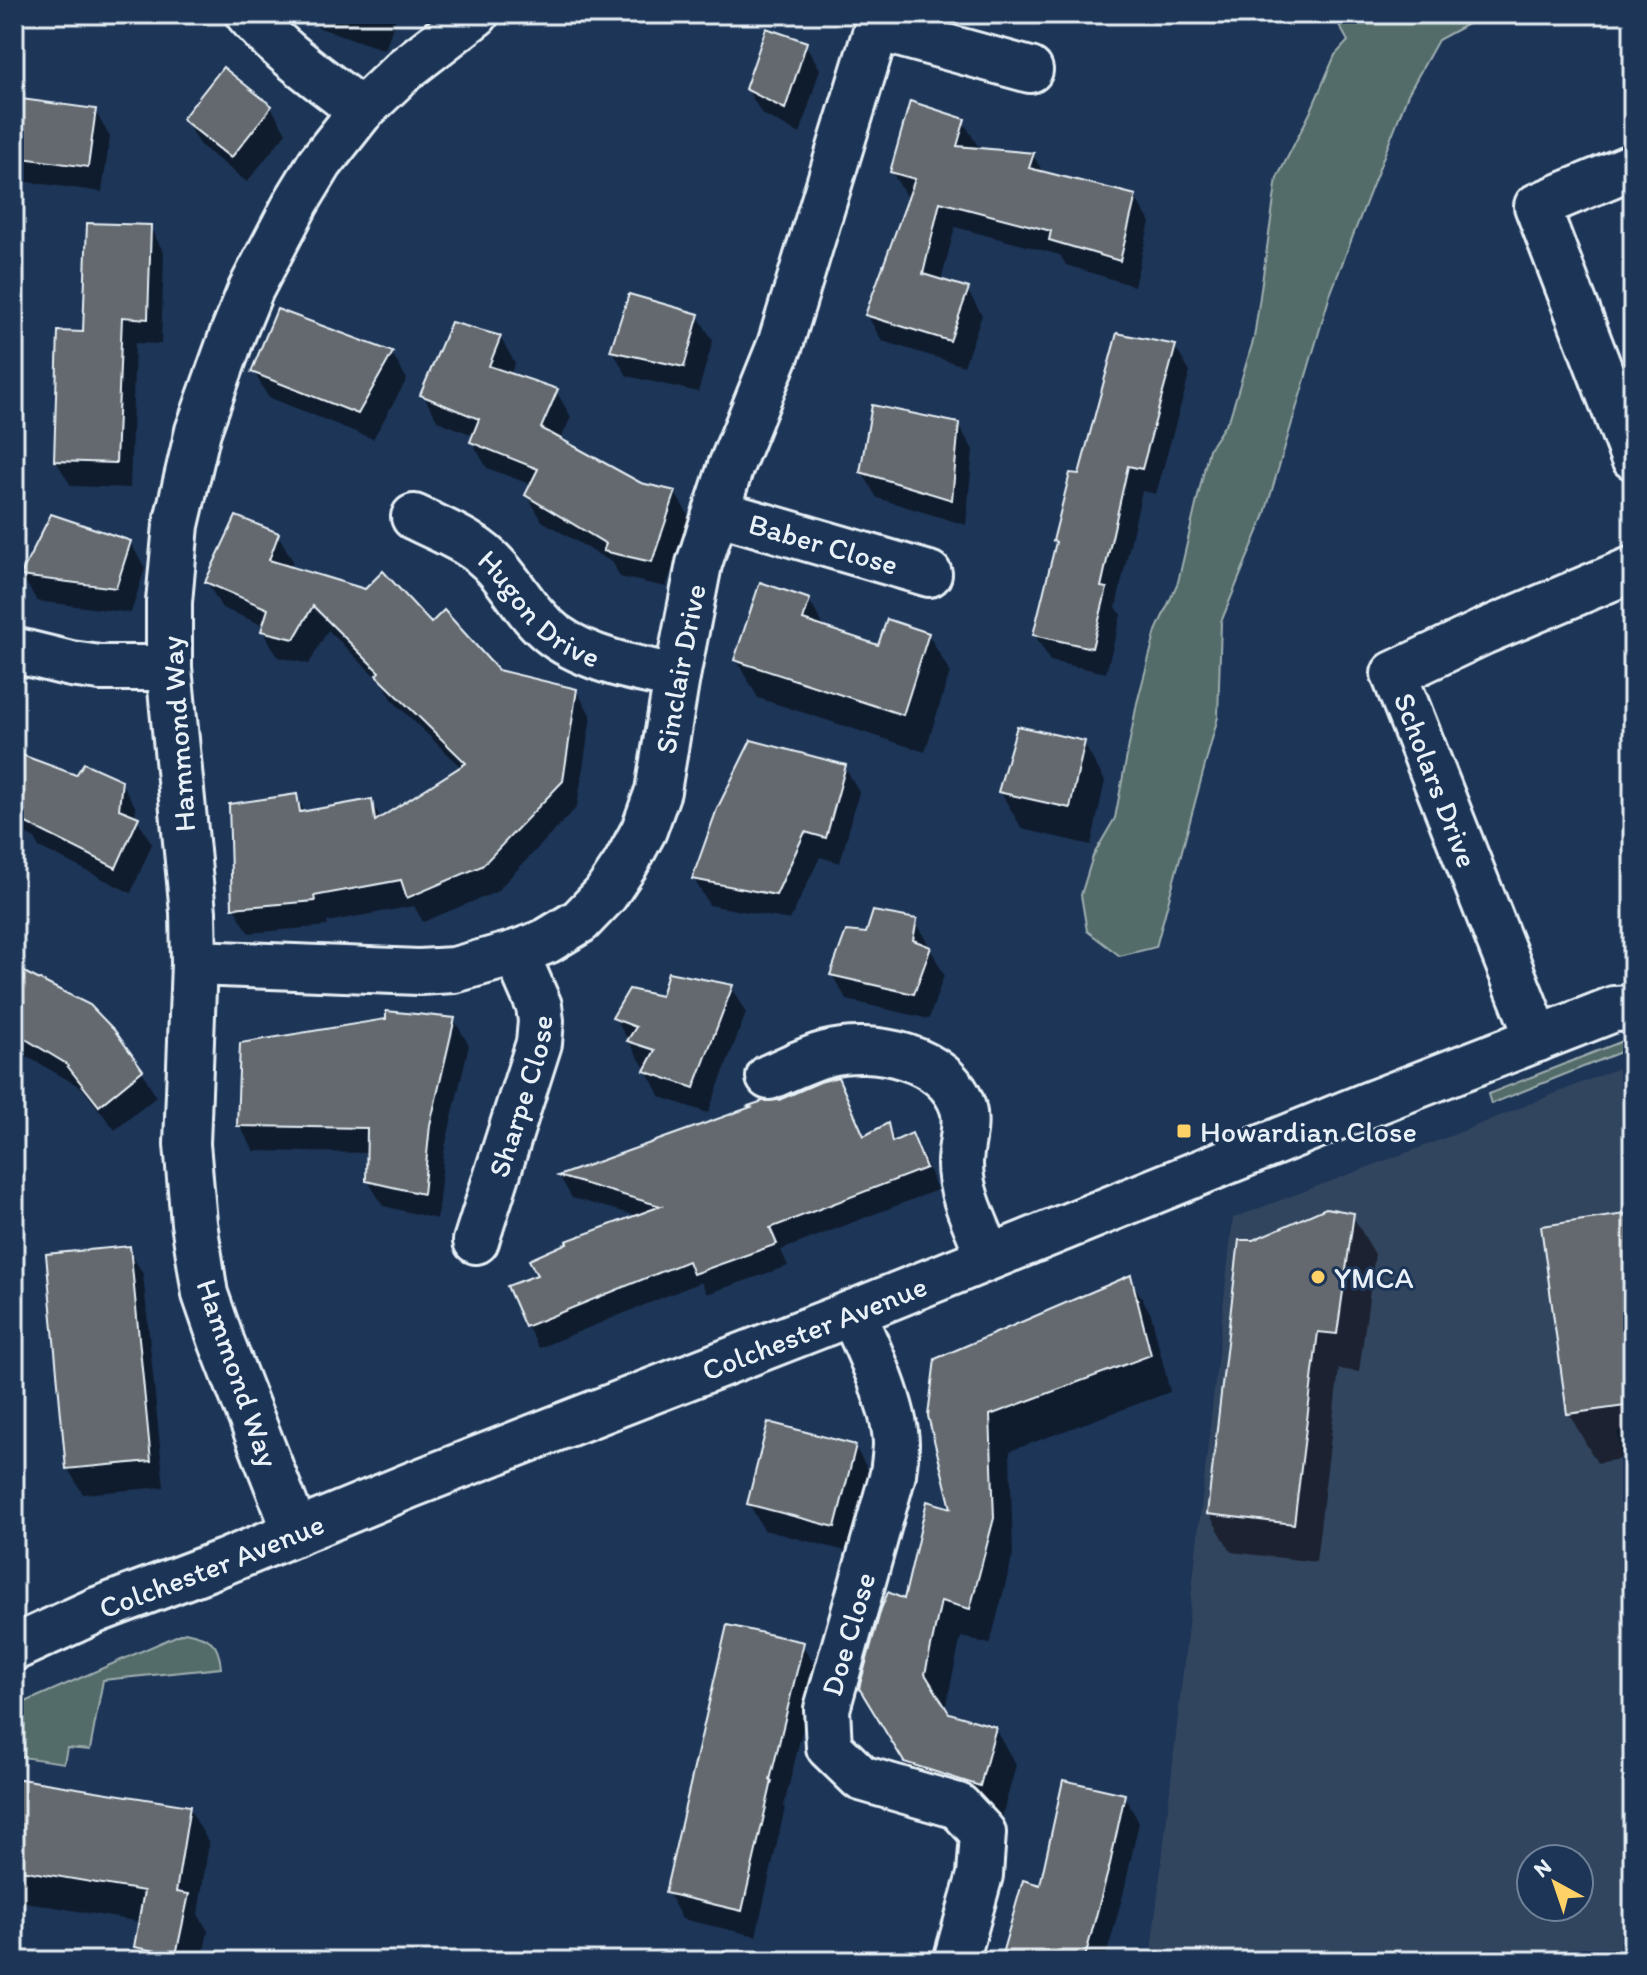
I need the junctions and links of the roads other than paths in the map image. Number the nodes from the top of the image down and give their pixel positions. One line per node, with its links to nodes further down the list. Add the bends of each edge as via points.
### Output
1 (248, 14): 5 (street)
2 (476, 14): 5 (street, Hammond Way)
3 (879, 21): 4 (street, Sinclair Drive); 8 (street, Sinclair Drive, via 780,345)
4 (1030, 70)
5 (361, 111): 13 (street, Hammond Way, via 320,163 274,241 198,431 176,525)
6 (1633, 166): 7 (street, via 1537,206)
7 (1633, 457)
8 (716, 512): 11 (street, Baber Close); 14 (street, Sinclair Drive, via 699,564)
9 (414, 517): 14 (street, Hugon Drive, via 457,537 497,566 554,635 603,658)
10 (1633, 569): 18 (street, Scholars Drive, via 1394,674)
11 (929, 574)
12 (14, 650): 13 (street, via 100,668)
13 (169, 668): 16 (street, Hammond Way)
14 (677, 677): 15 (street, Sinclair Drive, via 658,791 625,865 580,921)
15 (516, 953): 16 (street, Sinclair Drive, via 454,970 419,972); 20 (street, Sharpe Close, via 539,1006 539,1043)
16 (194, 963): 23 (street, Hammond Way, via 187,1144 205,1294)
17 (1627, 1003): 18 (street, Colchester Avenue)
18 (1538, 1039): 21 (street, Colchester Avenue)
19 (769, 1077): 21 (street, via 825,1054 858,1049 909,1058 933,1069 964,1109 962,1185)
20 (476, 1241)
21 (989, 1257): 22 (street, Colchester Avenue)
22 (852, 1313): 23 (street, Colchester Avenue); 25 (street, Doe Close, via 890,1409 896,1442 893,1474 827,1709 829,1747 861,1778 958,1806 983,1833 980,1875)
23 (296, 1533): 24 (street, Colchester Avenue)
24 (14, 1648)
25 (956, 1961)

